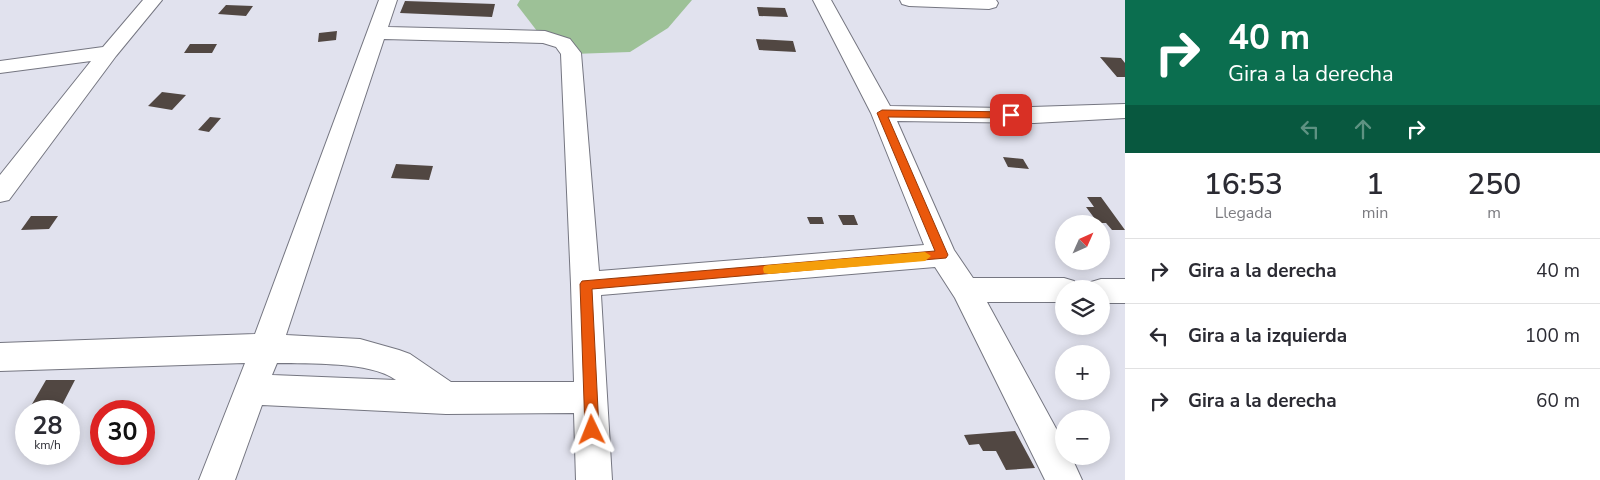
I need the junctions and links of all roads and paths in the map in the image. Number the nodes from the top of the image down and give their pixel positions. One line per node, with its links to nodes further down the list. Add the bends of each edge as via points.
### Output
1 (153, 0): 7 (street)
2 (388, 0): 6 (street)
3 (822, 0): 10 (street)
4 (909, 0): 5 (street)
5 (990, 3)
6 (375, 32): 13 (street, via 545,37 563,42 571,53); 18 (street)
7 (109, 52): 8 (street); 11 (street)
8 (0, 67)
9 (1125, 111): 10 (street, via 946,116)
10 (882, 113): 12 (street)
11 (0, 192)
12 (942, 255): 13 (street); 14 (street)
13 (586, 284): 21 (street)
14 (965, 290): 15 (street); 25 (street)
15 (1055, 290)
16 (1110, 290): 17 (street)
17 (1125, 291)
18 (266, 348): 19 (street); 20 (street); 22 (street, via 360,353 399,364)
19 (0, 358)
20 (251, 389): 22 (street); 23 (street)
21 (590, 397): 22 (street); 24 (street)
22 (446, 398)
23 (217, 480)
24 (594, 480)
25 (1064, 480)

